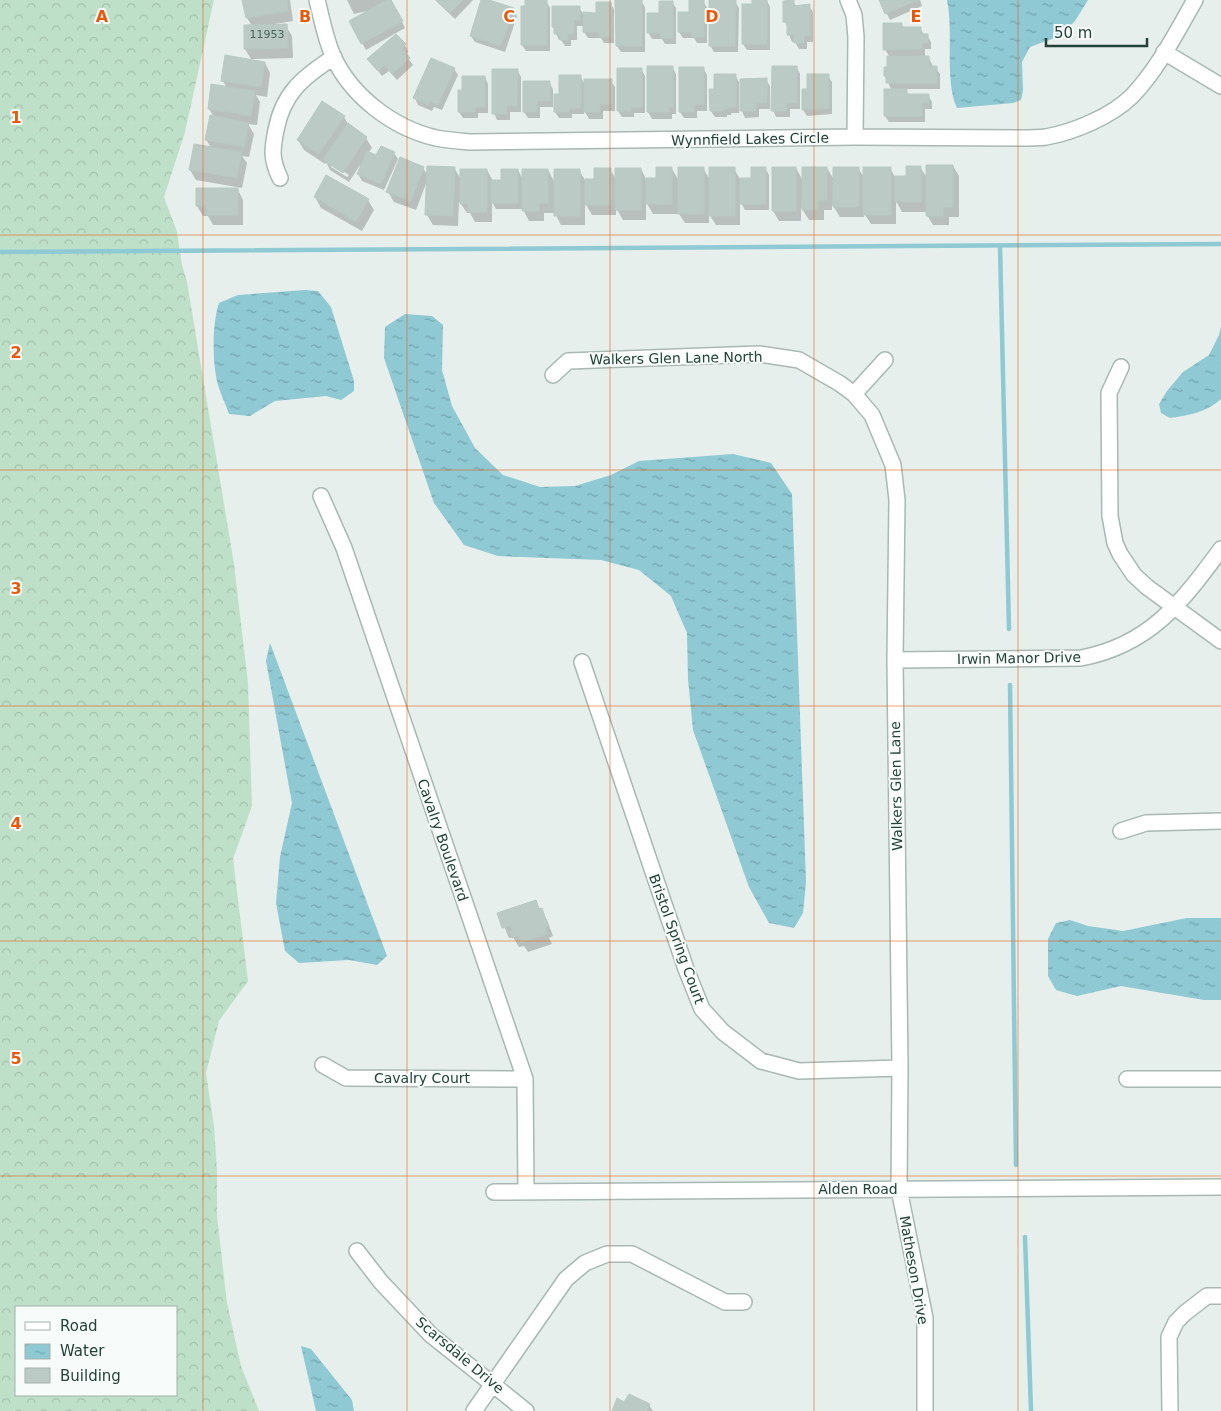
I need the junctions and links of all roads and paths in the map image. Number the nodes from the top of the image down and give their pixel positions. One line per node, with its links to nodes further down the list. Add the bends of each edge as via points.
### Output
1 (317, 0): 5 (street, Wynnfield Lakes Circle)
2 (848, 0): 7 (street, via 856,26)
3 (1194, 0): 4 (street, Wynnfield Lakes Circle)
4 (1164, 52): 6 (street); 7 (street, Wynnfield Lakes Circle, via 1151,74 1125,102 1096,120 1061,133 1019,138)
5 (334, 57): 7 (street, Wynnfield Lakes Circle, via 354,88 378,110 409,128 449,140); 8 (street, via 310,72 294,88 279,112 272,146 273,163)
6 (1221, 86)
7 (855, 137)
8 (280, 178)
9 (885, 360): 12 (street)
10 (1120, 367): 15 (street, via 1109,393 1110,516 1115,542 1134,575)
11 (553, 375): 12 (street, Walkers Glen Lane North, via 568,361 759,354 799,360)
12 (854, 394): 17 (street, Walkers Glen Lane, via 872,415 894,465 897,500)
13 (321, 496): 23 (street, Cavalry Boulevard, via 344,548)
14 (1221, 548): 15 (street, Irwin Manor Drive)
15 (1176, 608): 16 (street); 17 (street, Irwin Manor Drive, via 1134,639 1106,652 1081,658)
16 (1221, 641)
17 (895, 660): 22 (street, Walkers Glen Lane)
18 (582, 662): 22 (street, Bristol Spring Court, via 702,1009 723,1032 761,1061 799,1071)
19 (1221, 821): 20 (street, via 1146,823)
20 (1121, 831)
21 (323, 1065): 23 (street, Cavalry Court, via 346,1078)
22 (900, 1068): 27 (street, Walkers Glen Lane)
23 (524, 1078): 28 (street, Cavalry Boulevard)
24 (1127, 1079): 25 (street)
25 (1221, 1079)
26 (1221, 1187): 27 (street, Alden Road)
27 (899, 1189): 28 (street, Alden Road); 36 (street, Matheson Drive, via 925,1318)
28 (526, 1191): 29 (street, Alden Road)
29 (494, 1192)
30 (357, 1252): 33 (street, Scarsdale Drive, via 432,1335)
31 (1221, 1296): 37 (street, via 1206,1296 1176,1322 1169,1337)
32 (744, 1302): 33 (street, via 725,1302 632,1254 607,1254 585,1263 566,1279)
33 (493, 1384): 34 (street); 35 (street, Scarsdale Drive)
34 (474, 1411)
35 (526, 1411)
36 (925, 1411)
37 (1170, 1411)

